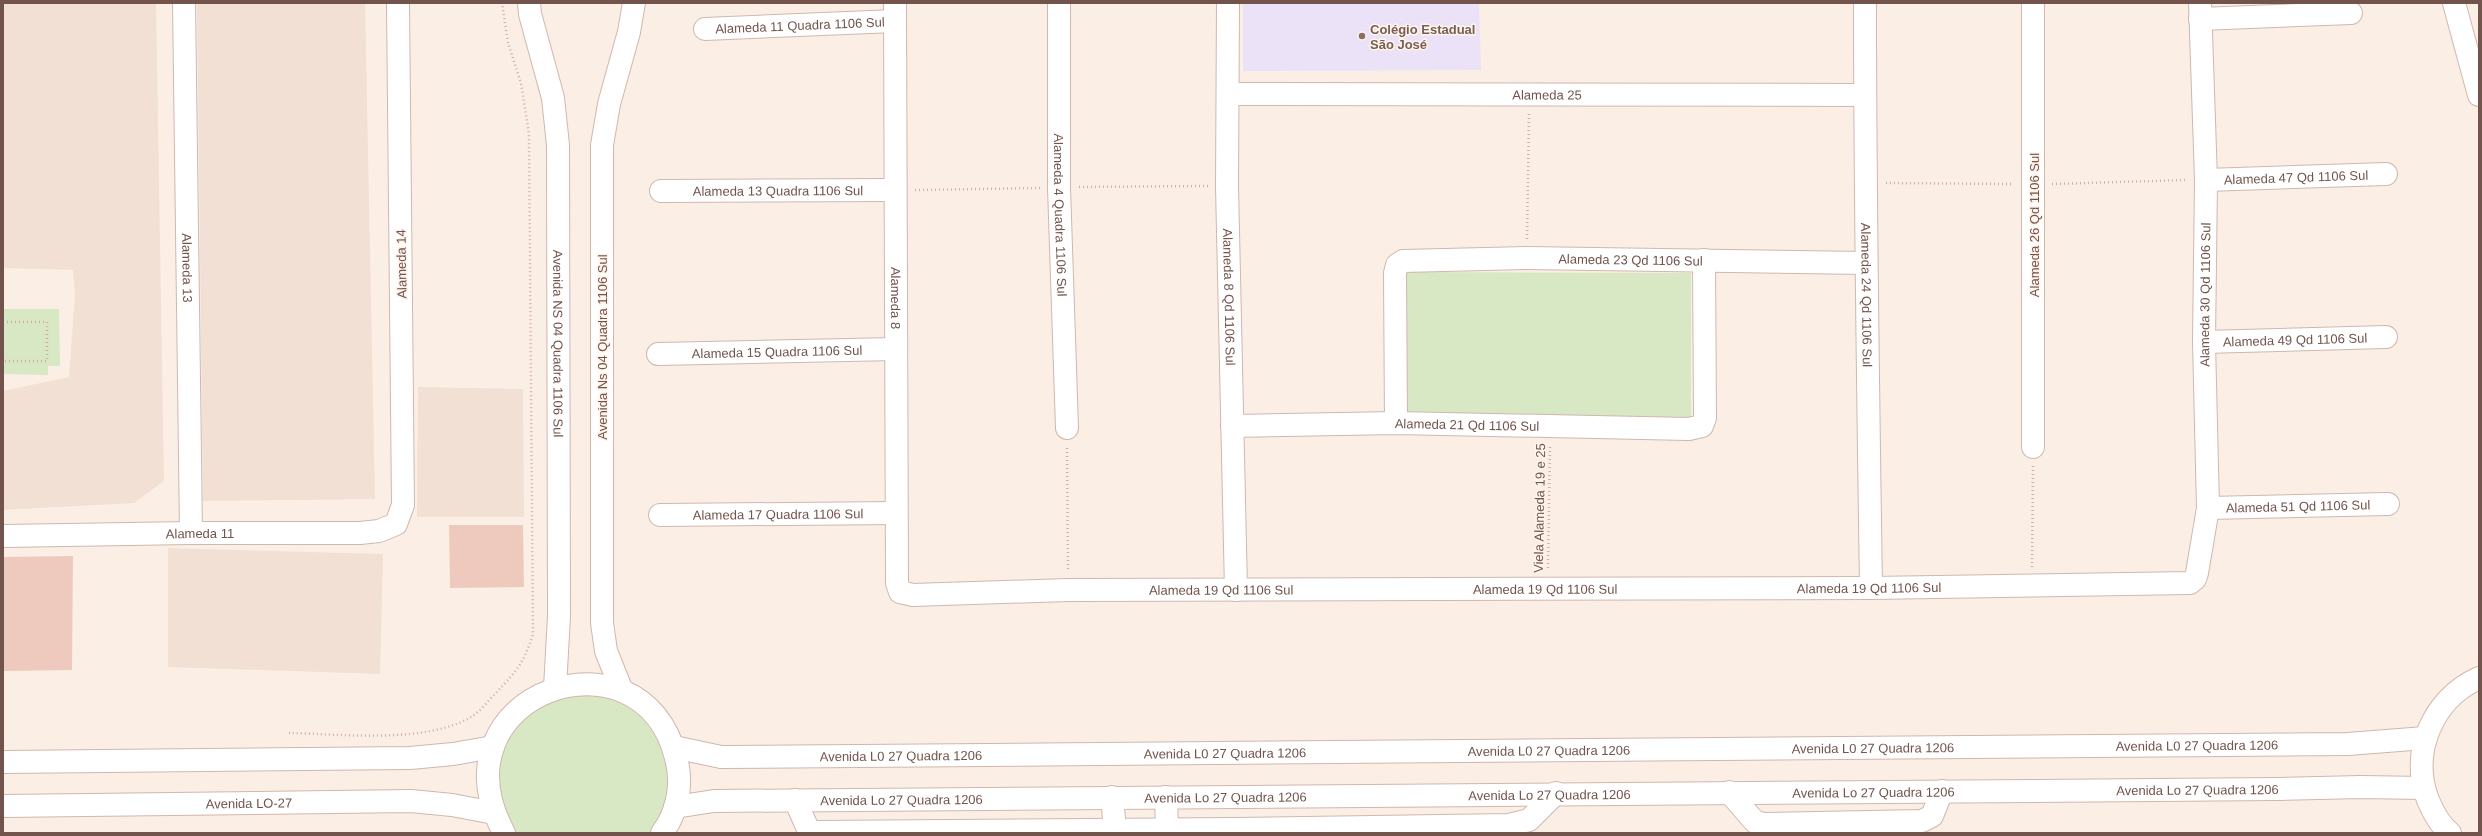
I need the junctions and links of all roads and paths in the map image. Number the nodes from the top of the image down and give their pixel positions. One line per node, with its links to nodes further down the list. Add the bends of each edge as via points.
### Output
1 (184, 3): 42 (street, Alameda 13)
2 (398, 3): 41 (street, Alameda 14, via 404,505)
3 (502, 3): 54 (path, via 508,42 521,83 529,134 533,634 526,658 512,677 472,717 436,731 412,734)
4 (529, 3): 52 (street, Avenida NS 04 Quadra 1106 Sul, via 553,98 558,145 559,616)
5 (634, 3): 53 (street, Avenida Ns 04 Quadra 1106 Sul, via 602,145 602,623 606,651)
6 (1059, 3): 35 (street, Alameda 4 Quadra 1106 Sul, via 1059,187)
7 (1228, 3): 15 (street, Alameda 8 Qd 1106 Sul)
8 (1865, 3): 17 (street, Alameda 24 Qd 1106 Sul)
9 (2033, 3): 36 (street, Alameda 26 Qd 1106 Sul)
10 (2454, 3): 18 (street)
11 (2200, 11): 13 (street); 20 (street, Alameda 30 Qd 1106 Sul)
12 (895, 12): 14 (street, Alameda 11 Quadra 1106 Sul); 21 (street, Alameda 8)
13 (2351, 13)
14 (705, 29)
15 (1229, 94): 16 (street, Alameda 25); 33 (street, Alameda 8 Qd 1106 Sul, via 1227,186)
16 (1529, 95): 17 (street, Alameda 25); 23 (path)
17 (1865, 95): 25 (street, Alameda 24 Qd 1106 Sul)
18 (2479, 95)
19 (2386, 174): 20 (street, Alameda 47 Qd 1106 Sul)
20 (2206, 180): 28 (street, Alameda 30 Qd 1106 Sul)
21 (894, 190): 22 (street, Alameda 13 Quadra 1106 Sul); 29 (street, Alameda 8)
22 (662, 191)
23 (1527, 258): 24 (street, Alameda 23 Qd 1106 Sul); 32 (street, Alameda 23 Qd 1106 Sul, via 1404,261 1397,265)
24 (1704, 260): 25 (street, Alameda 23 Qd 1106 Sul); 34 (street, Alameda 21 Qd 1106 Sul, via 1705,418 1702,426 1689,429)
25 (1865, 263): 46 (street, Alameda 24 Qd 1106 Sul)
26 (3, 322): 31 (path, via 47,322 47,361)
27 (2386, 337): 28 (street, Alameda 49 Qd 1106 Sul)
28 (2204, 342): 38 (street, Alameda 30 Qd 1106 Sul)
29 (896, 349): 30 (street, Alameda 15 Quadra 1106 Sul); 39 (street, Alameda 8)
30 (658, 354)
31 (3, 361)
32 (1396, 423): 33 (street, Alameda 21 Qd 1106 Sul); 34 (street, Alameda 21 Qd 1106 Sul)
33 (1232, 426): 49 (street, Alameda 8 Qd 1106 Sul)
34 (1550, 427): 47 (path, Viela Alameda 19 e 25)
35 (1067, 428): 48 (path)
36 (2033, 447): 45 (path)
37 (2388, 504): 38 (street, Alameda 51 Qd 1106 Sul)
38 (2208, 508): 44 (street, Alameda 30 Qd 1106 Sul, via 2197,573 2195,580)
39 (896, 514): 40 (street, Alameda 17 Quadra 1106 Sul); 50 (street, Alameda 8, via 897,583)
40 (660, 515)
41 (396, 524): 42 (street, Alameda 11, via 379,531 360,533)
42 (191, 533): 43 (street, Alameda 11)
43 (3, 536)
44 (2190, 583): 45 (street, Alameda 19 Qd 1106 Sul)
45 (2032, 586): 46 (street, Alameda 19 Qd 1106 Sul)
46 (1871, 588): 47 (street, Alameda 19 Qd 1106 Sul)
47 (1548, 589): 49 (street, Alameda 19 Qd 1106 Sul)
48 (1068, 590): 49 (street, Alameda 19 Qd 1106 Sul); 50 (street, Alameda 19 Qd 1106 Sul, via 912,595)
49 (1236, 590)
50 (900, 592)
51 (2479, 678): 55 (street, via 2455,693 2442,706)
52 (555, 688): 53 (street, via 577,684 600,685); 56 (street, via 531,699 511,716)
53 (622, 691): 57 (street, via 654,714)
54 (289, 733)
55 (2425, 738): 57 (street, Avenida L0 27 Quadra 1206, via 2348,744 721,757); 59 (street, via 2421,772)
56 (493, 747): 58 (street, via 410,758); 68 (street, via 489,763 488,788)
57 (674, 747): 67 (street, via 679,767)
58 (3, 762)
59 (2424, 788): 60 (street, Avenida Lo 27 Quadra 1206, via 2361,786); 75 (street, via 2433,811)
60 (1942, 791): 61 (street, Avenida Lo 27 Quadra 1206); 69 (street, via 1932,816 1922,821)
61 (1729, 792): 62 (street, Avenida Lo 27 Quadra 1206); 69 (street, via 1755,822)
62 (1556, 793): 64 (street, Avenida Lo 27 Quadra 1206); 72 (street, via 1529,820 1509,825)
63 (1112, 797): 64 (street, Avenida Lo 27 Quadra 1206); 65 (street, Avenida Lo 27 Quadra 1206); 70 (street)
64 (1166, 797): 71 (street)
65 (795, 800): 67 (street, Avenida Lo 27 Quadra 1206, via 714,801); 70 (street, via 808,829 815,832)
66 (3, 806): 68 (street, Avenida LO-27, via 411,802 452,804)
67 (675, 807): 74 (street)
68 (494, 813): 73 (street)
69 (1862, 827)
70 (1115, 830): 71 (street)
71 (1167, 830): 72 (street)
72 (1233, 831)
73 (504, 833)
74 (662, 833)
75 (2450, 833)

